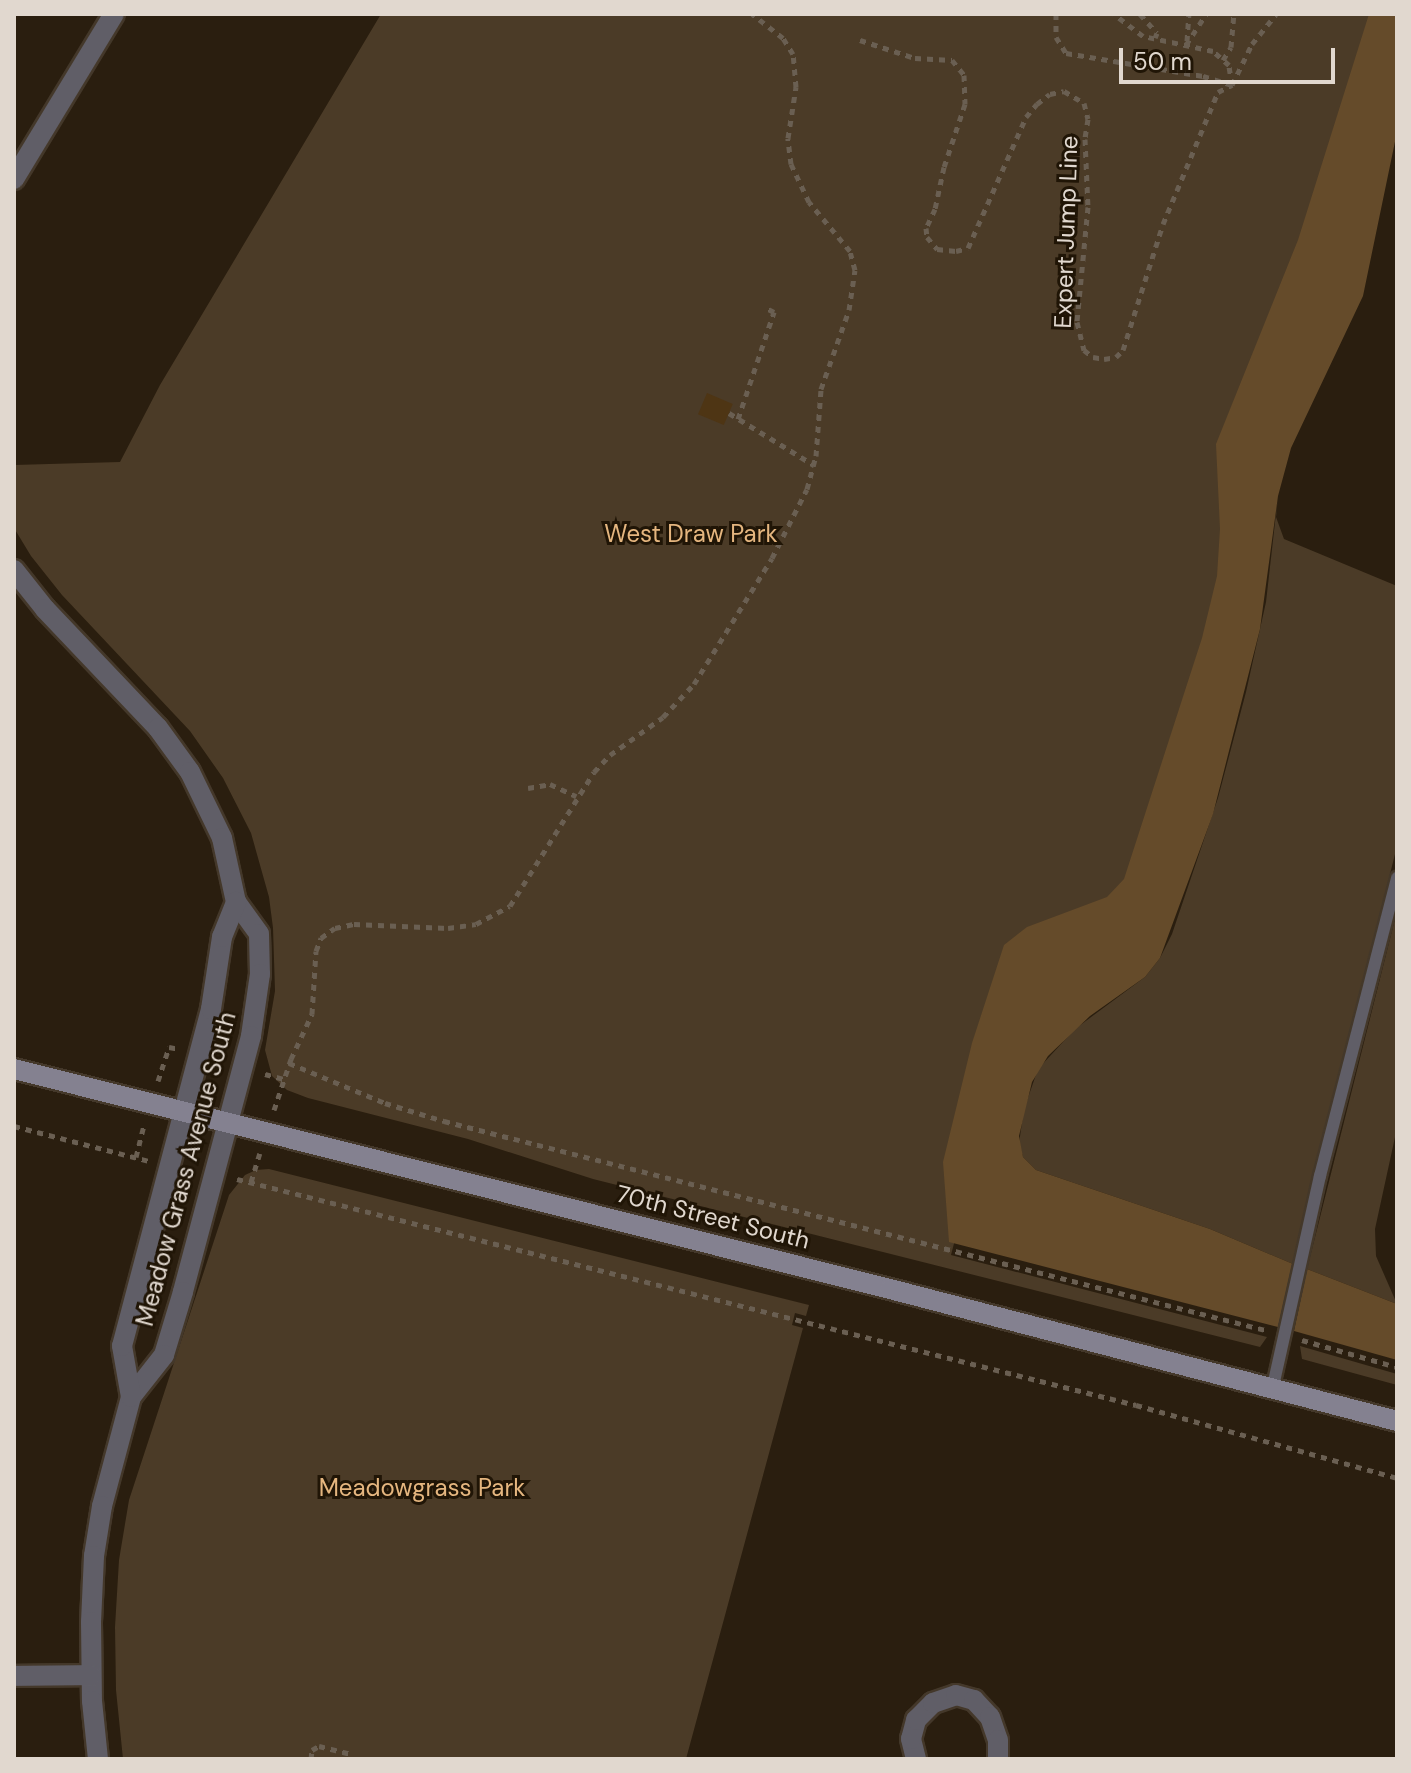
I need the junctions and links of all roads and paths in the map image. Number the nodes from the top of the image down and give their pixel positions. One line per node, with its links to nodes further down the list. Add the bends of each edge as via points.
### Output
1 (114, 14): 15 (street)
2 (752, 14): 19 (path, via 783,38 793,54 791,164 809,202 850,251 855,270 849,310 821,389)
3 (1056, 14): 14 (path, via 1056,37 1066,53)
4 (1114, 14): 10 (path, via 1143,36)
5 (1140, 14): 10 (path, via 1157,33)
6 (1189, 14): 12 (path)
7 (1206, 14): 12 (path)
8 (1234, 14): 13 (path, via 1231,47)
9 (1276, 14): 14 (path, via 1252,44)
10 (1155, 38): 12 (path)
11 (860, 40): 14 (path, Expert Jump Line, via 915,58 952,60 964,75 965,104 926,228 937,249 968,248 1026,117 1037,104 1064,91 1084,103 1088,207 1077,322 1084,350 1093,357 1116,357 1123,350 1163,224 1218,92)
12 (1186, 45): 13 (path, via 1213,51)
13 (1223, 60): 14 (path)
14 (1232, 85)
15 (14, 179)
16 (768, 309): 18 (path, via 774,312)
17 (729, 413): 18 (path)
18 (738, 419): 19 (path)
19 (814, 465): 22 (path, via 784,539 694,684 663,717 610,755)
20 (14, 570): 24 (street, Meadow Grass Avenue South, via 158,728 190,772 222,838)
21 (528, 788): 22 (path, via 550,784)
22 (576, 796): 25 (path, via 519,896 494,917 448,928 342,925 324,934 316,951 312,1014)
23 (1397, 878): 33 (lane)
24 (236, 902): 28 (street, Meadow Grass Avenue South, via 222,937 211,1009); 29 (street, Meadow Grass Avenue South, via 259,934 260,974 251,1036)
25 (289, 1063): 27 (path); 33 (path, via 444,1121)
26 (14, 1069): 28 (main road, 70th Street South)
27 (284, 1079)
28 (183, 1111): 29 (main road, 70th Street South); 36 (street, Meadow Grass Avenue South, via 122,1346)
29 (228, 1122): 35 (main road, 70th Street South); 36 (street, Meadow Grass Avenue South, via 164,1355)
30 (14, 1126): 31 (path)
31 (136, 1158)
32 (251, 1182): 38 (path, via 1136,1405)
33 (1285, 1335): 34 (path); 35 (lane)
34 (1397, 1367)
35 (1273, 1386): 37 (main road, 70th Street South)
36 (131, 1397): 39 (street, Meadow Grass Avenue South, via 97,1532)
37 (1397, 1421)
38 (1397, 1478)
39 (91, 1675): 40 (street); 42 (street, Meadow Grass Avenue South)
40 (14, 1676)
41 (350, 1754): 43 (path, via 319,1746)
42 (98, 1759)
43 (311, 1759)
44 (916, 1759): 45 (street, via 911,1739 916,1720 933,1703 956,1695 974,1700 990,1717)
45 (998, 1759)

